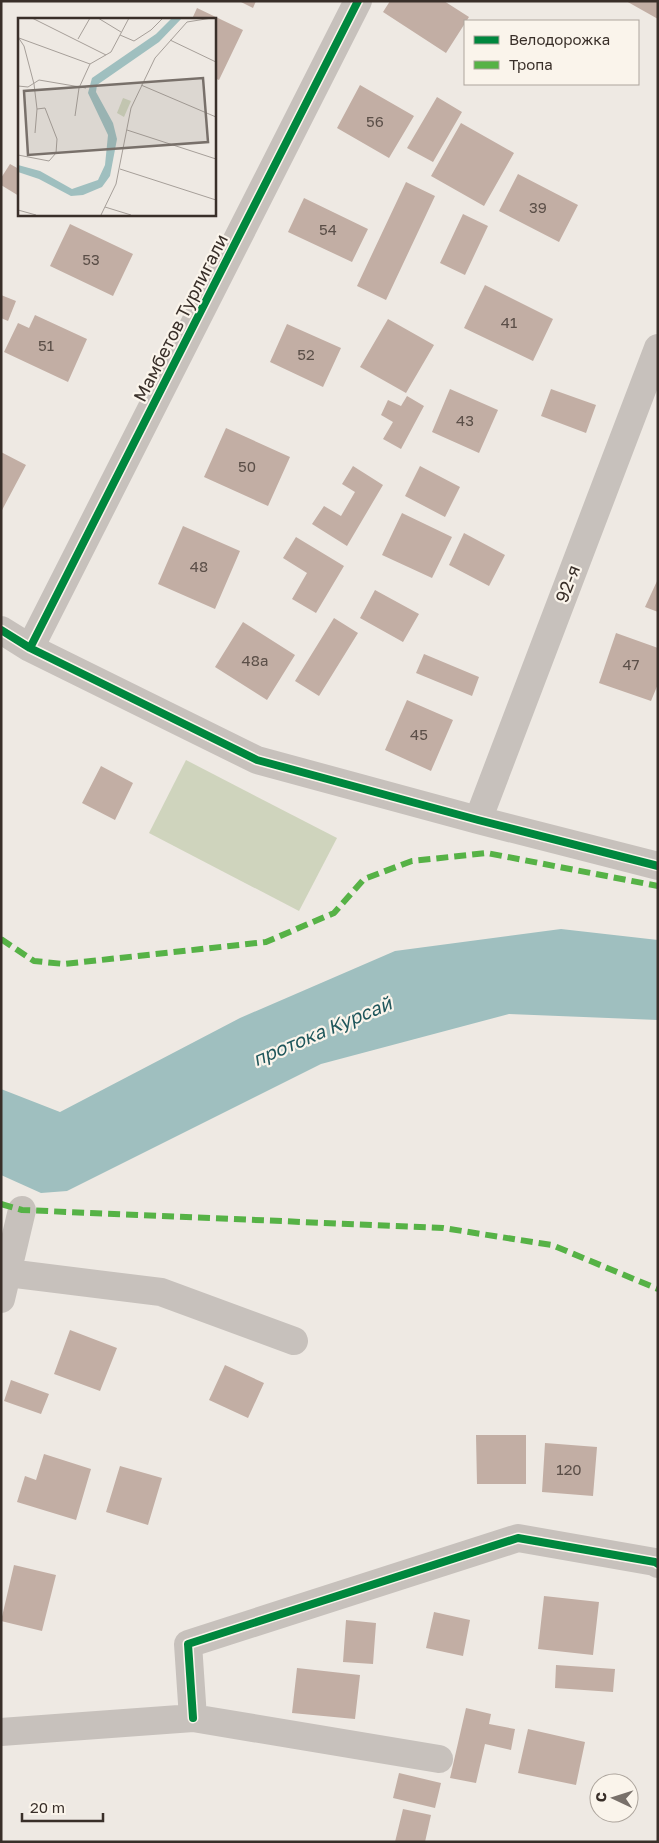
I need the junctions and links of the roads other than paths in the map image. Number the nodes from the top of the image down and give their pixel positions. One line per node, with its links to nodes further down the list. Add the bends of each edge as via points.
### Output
1 (358, 1): 4 (street, Мамбетов Турлигали)
2 (658, 348): 5 (street, 92-я)
3 (1, 630): 4 (street)
4 (30, 648): 5 (street, via 257,760)
5 (478, 820): 6 (street)
6 (658, 866)
7 (22, 1210): 8 (street)
8 (5, 1272): 9 (street); 10 (street, via 160,1292)
9 (1, 1299)
10 (294, 1341)
11 (658, 1564): 12 (street, via 518,1538 188,1644)
12 (193, 1718): 13 (street); 14 (street)
13 (1, 1732)
14 (438, 1759)

